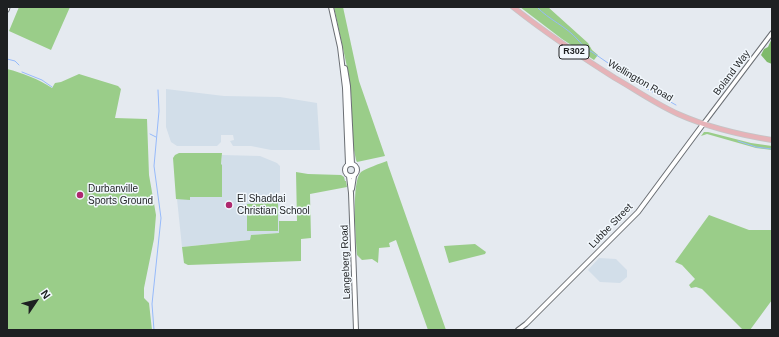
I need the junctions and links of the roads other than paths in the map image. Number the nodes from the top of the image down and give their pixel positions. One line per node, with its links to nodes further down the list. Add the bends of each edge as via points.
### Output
1 (331, 7): 6 (main road, via 348,86)
2 (513, 7): 4 (main road, Wellington Road / R302, via 553,38 639,92 679,114)
3 (772, 33): 4 (street, Boland Way)
4 (704, 123): 5 (main road, Wellington Road / R302); 9 (main road, Lubbe Street, via 638,212)
5 (772, 140)
6 (350, 164): 7 (main road, via 345,171); 7 (main road, via 356,165 358,169 357,173)
7 (351, 176): 8 (main road, Langeberg Road)
8 (356, 330)
9 (518, 330)

